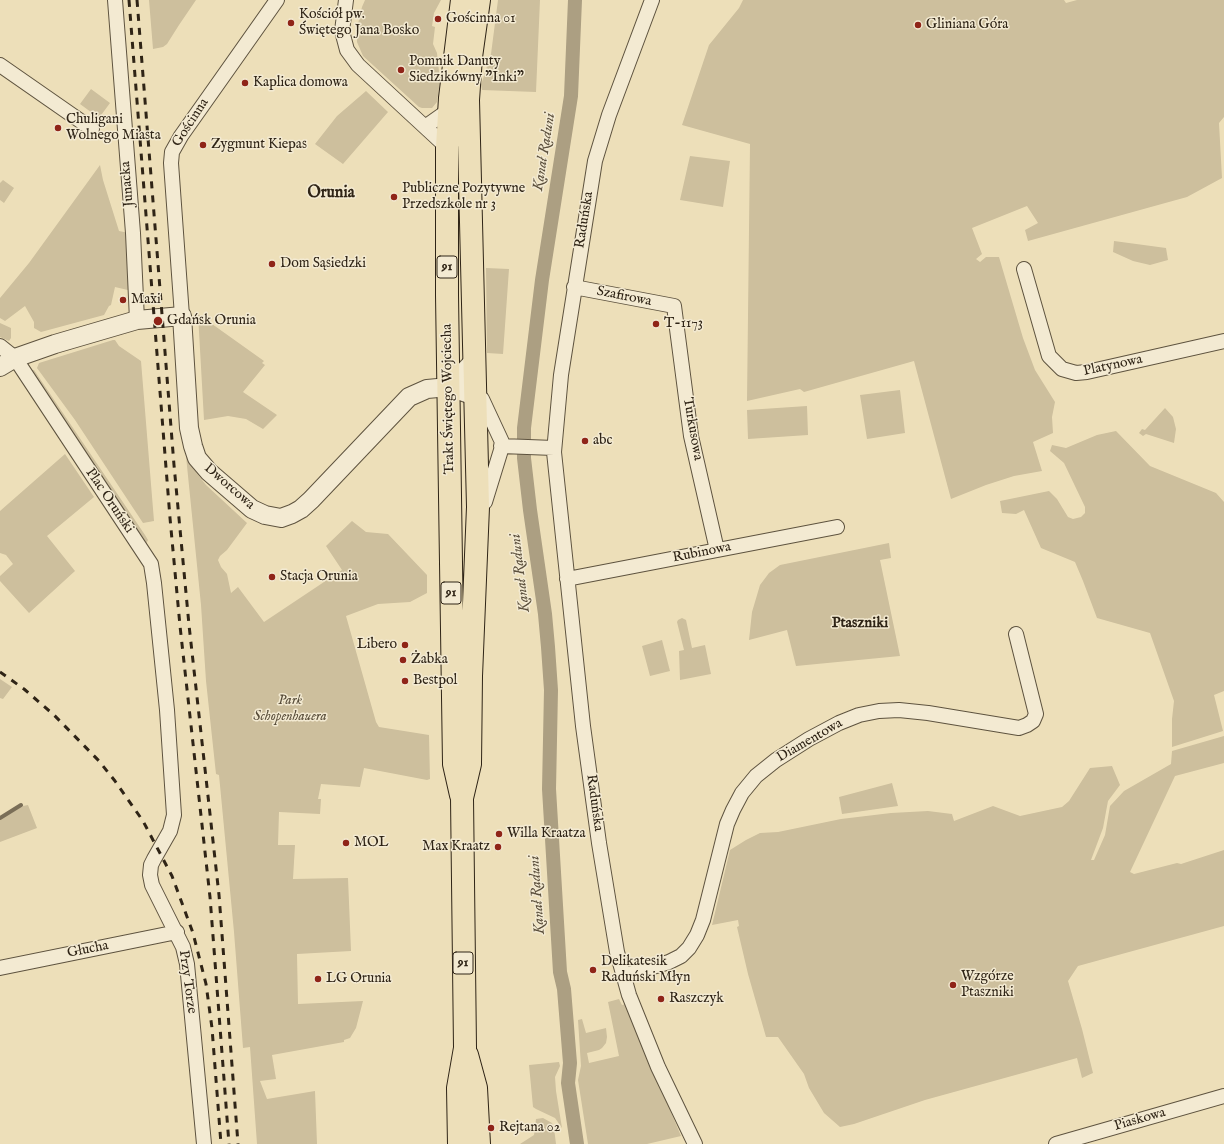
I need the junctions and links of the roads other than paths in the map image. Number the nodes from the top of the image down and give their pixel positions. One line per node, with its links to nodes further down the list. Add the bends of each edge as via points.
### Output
1 (115, 0): 17 (street, Junacka)
2 (277, 0): 16 (street, Gościnna, via 172,152)
3 (346, 0): 9 (street, via 342,31 348,50 372,79)
4 (462, 0): 8 (main road, Trakt Świętego Wojciecha / 91)
5 (479, 0): 12 (main road, Trakt Świętego Wojciecha / 91, via 468,100)
6 (652, 0): 14 (street, Raduńska, via 595,161)
7 (0, 65): 10 (street)
8 (449, 110): 9 (street); 11 (main road, Trakt Świętego Wojciecha / 91)
9 (425, 126): 11 (street)
10 (92, 130)
11 (447, 147): 12 (street); 22 (main road, Trakt Świętego Wojciecha / 91)
12 (470, 168): 20 (main road, Trakt Świętego Wojciecha / 91)
13 (1024, 269): 18 (street, Platynowa, via 1049,356 1062,369 1076,373 1087,372)
14 (574, 287): 15 (street, Szafirowa); 25 (street, Raduńska, via 558,396)
15 (674, 306): 28 (street, Turkusowa, via 691,436)
16 (182, 316): 17 (street); 22 (street, Dworcowa, via 189,428 194,453 209,472 236,496 264,515 280,518 301,509 409,397 427,389)
17 (137, 320): 21 (street, via 55,344)
18 (1224, 341)
19 (0, 346): 21 (street, Plac Oruński)
20 (474, 361): 22 (street); 23 (main road, Trakt Świętego Wojciecha / 91)
21 (8, 363): 32 (street, Plac Oruński, via 149,559 154,583 174,800)
22 (449, 387): 23 (street, Dworcowa); 31 (main road, Trakt Świętego Wojciecha / 91, via 454,764)
23 (475, 396): 24 (street, via 482,399); 26 (main road, Trakt Świętego Wojciecha / 91)
24 (506, 446): 25 (street); 26 (street, via 485,502)
25 (554, 448): 29 (street, Raduńska)
26 (478, 507): 31 (main road, Trakt Świętego Wojciecha / 91, via 470,764)
27 (837, 527): 28 (street, Rubinowa)
28 (717, 550): 29 (street, Rubinowa)
29 (567, 579): 35 (street, Raduńska, via 591,785 613,931)
30 (1016, 634): 35 (street, Diamentowa, via 1036,714 1033,721 1019,728 928,713 879,711 839,723 809,739 756,776 742,793 727,824 703,920 689,948 669,962)
31 (462, 798): 36 (main road, Trakt Świętego Wojciecha / 91)
32 (170, 831): 33 (street, Przy Torze, via 151,865 150,875 152,885)
33 (176, 932): 34 (street, Głucha); 38 (street, Przy Torze, via 187,964)
34 (0, 968)
35 (623, 976): 41 (street, Raduńska, via 658,1067)
36 (465, 1048): 39 (main road, Trakt Świętego Wojciecha / 91, via 458,1088); 40 (main road, Trakt Świętego Wojciecha / 91, via 476,1088)
37 (1224, 1096): 42 (street, Piaskowa)
38 (204, 1144)
39 (459, 1144)
40 (479, 1144)
41 (695, 1144)
42 (1056, 1144)

